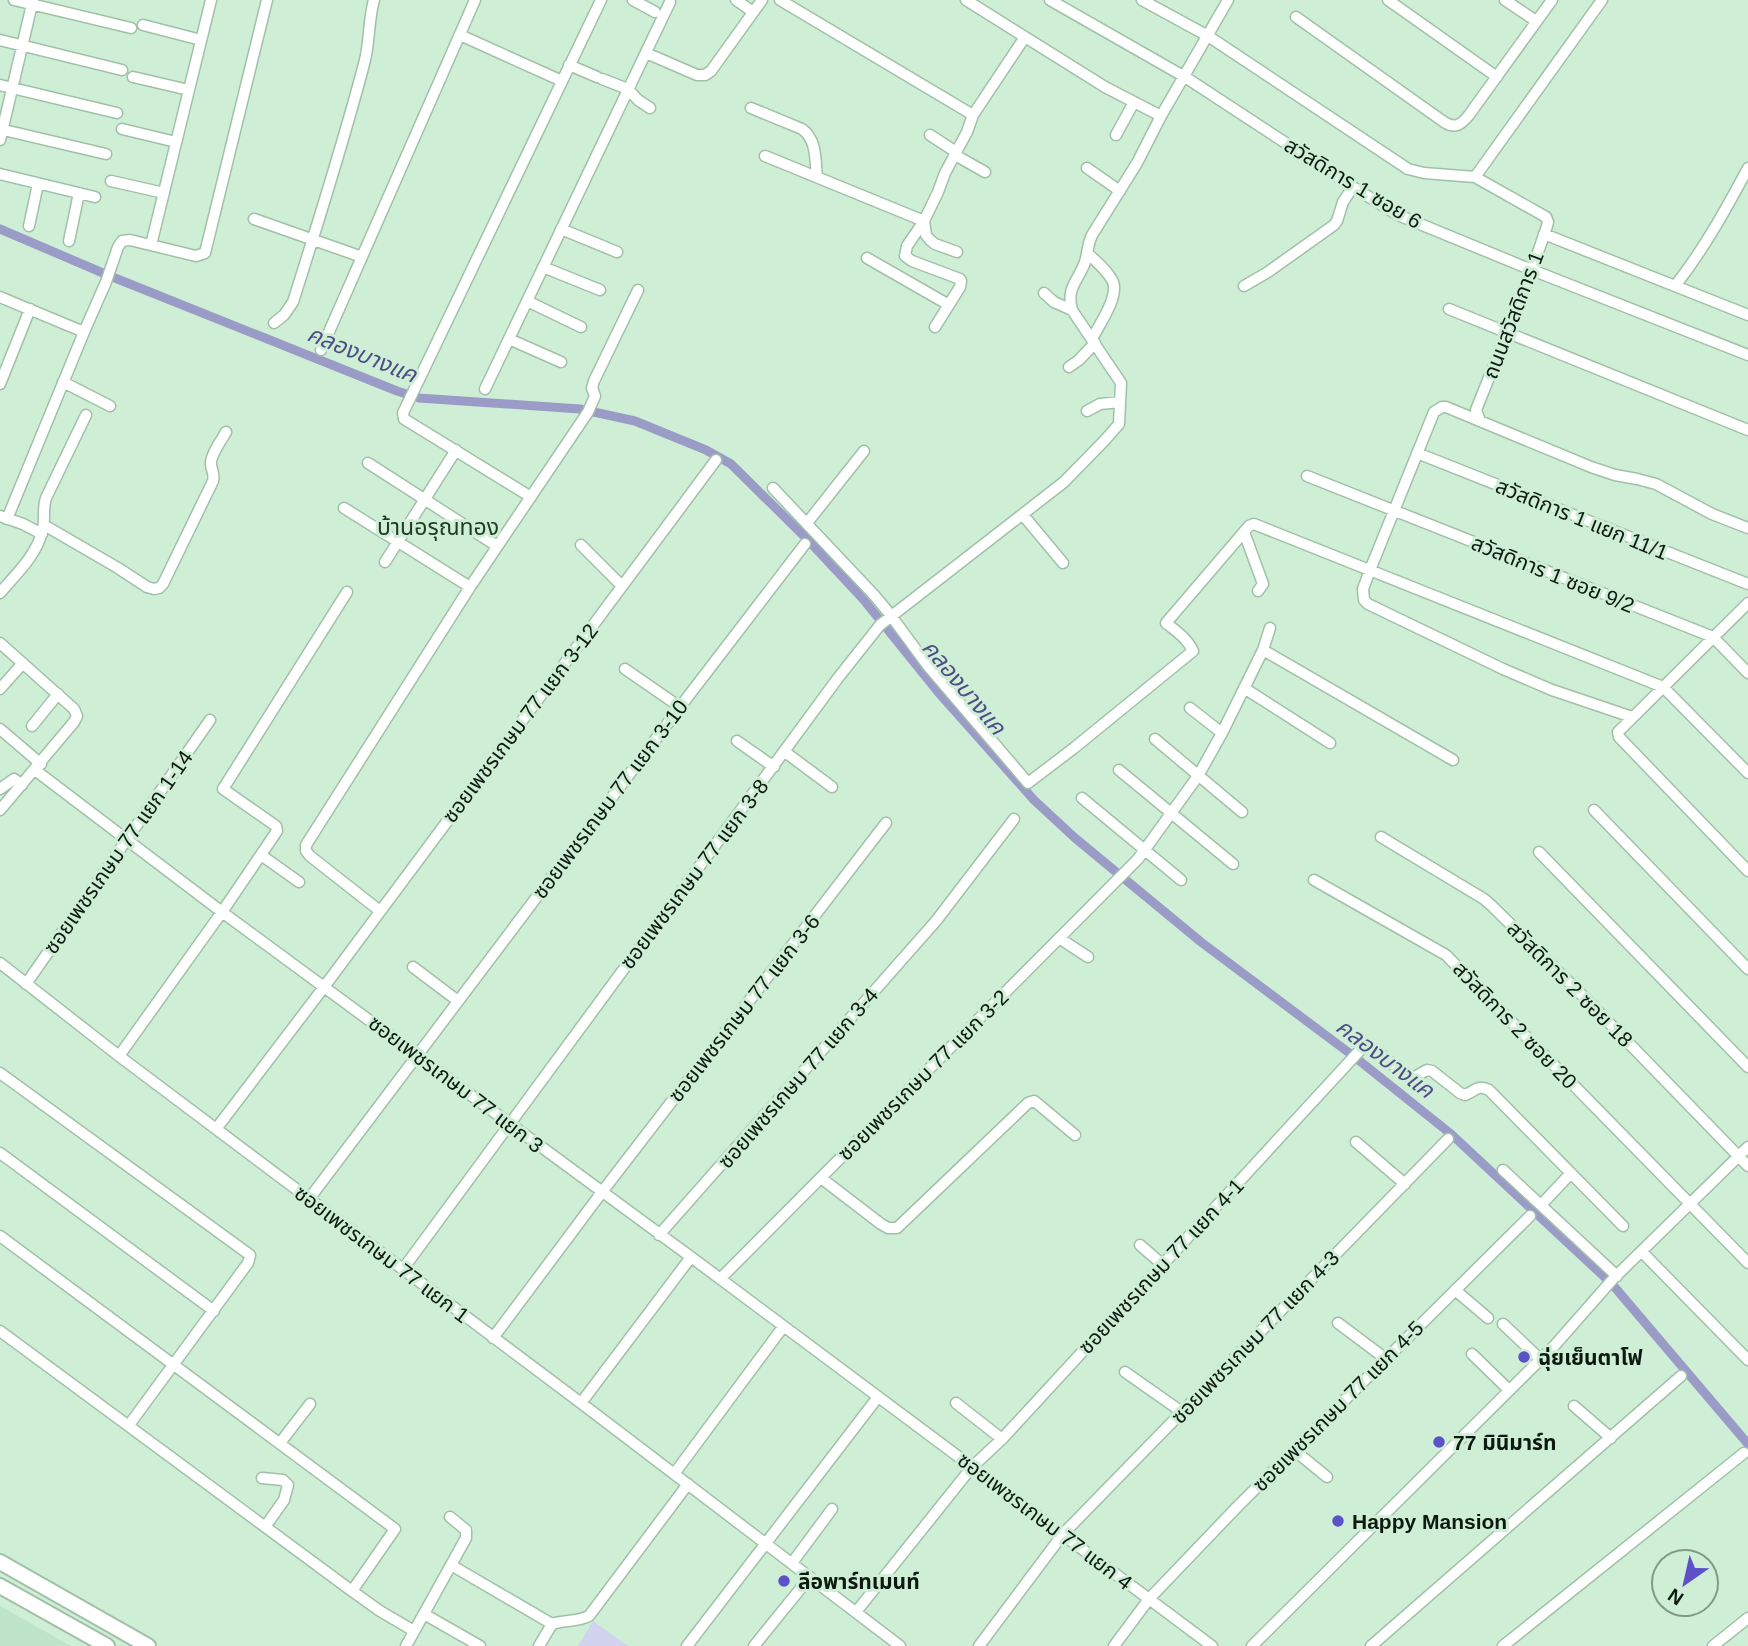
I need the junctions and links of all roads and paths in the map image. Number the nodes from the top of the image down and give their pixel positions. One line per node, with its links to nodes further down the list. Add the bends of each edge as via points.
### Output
1 (14, 0): 19 (street)
2 (211, 0): 31 (street)
3 (267, 0): 78 (street, via 205,253 197,256)
4 (374, 0): 77 (street, via 366,57)
5 (475, 0): 27 (street)
6 (601, 0): 34 (street)
7 (633, 0): 21 (street)
8 (736, 0): 22 (street)
9 (762, 0): 22 (street)
10 (780, 0): 48 (street)
11 (966, 0): 29 (street)
12 (1049, 0): 37 (street, สวัสดิการ 1 ซอย 6)
13 (1142, 0): 28 (street)
14 (1228, 0): 28 (street)
15 (1388, 0): 38 (street)
16 (1505, 0): 24 (street)
17 (1552, 0): 24 (street)
18 (1602, 0): 63 (street)
19 (32, 2): 26 (street); 32 (street)
20 (670, 2): 33 (street)
21 (655, 12)
22 (753, 12): 33 (street, via 705,75)
23 (1296, 17): 38 (street, via 1450,126 1461,124)
24 (1536, 21): 38 (street)
25 (143, 25): 31 (street)
26 (131, 28)
27 (460, 35): 39 (street); 82 (street)
28 (1208, 36): 37 (street); 63 (street, via 1408,169)
29 (1025, 37): 44 (street); 48 (street)
30 (0, 40): 32 (street)
31 (201, 40): 43 (street)
32 (23, 46): 35 (street); 41 (street)
33 (646, 52): 42 (street)
34 (569, 65): 39 (street); 42 (street)
35 (122, 70)
36 (133, 77): 43 (street)
37 (1185, 77): 49 (street); 66 (street, สวัสดิการ 1 ซอย 6)
38 (1497, 77)
39 (562, 81): 119 (street, via 403,413 404,419)
40 (0, 85): 41 (street)
41 (12, 89): 47 (street); 51 (street)
42 (628, 89): 45 (street); 74 (street)
43 (189, 90): 54 (street)
44 (1134, 102): 49 (street); 53 (street)
45 (650, 108)
46 (751, 108): 62 (street, via 809,134)
47 (117, 113)
48 (973, 115): 56 (street)
49 (1161, 116): 67 (street)
50 (122, 130): 54 (street)
51 (1, 133): 55 (street)
52 (930, 135): 56 (street)
53 (1116, 135)
54 (176, 142): 69 (street)
55 (106, 153)
56 (956, 153): 60 (street); 72 (street)
57 (765, 156): 62 (street)
58 (1087, 168): 67 (street)
59 (1748, 168): 87 (street, via 1713,232)
60 (985, 172)
61 (0, 174): 65 (street)
62 (817, 177): 72 (street)
63 (1475, 177): 75 (street, ถนนสวัสดิการ 1, via 1546,218)
64 (111, 181): 69 (street)
65 (38, 184): 68 (street); 73 (street)
66 (1353, 187): 85 (street, สวัสดิการ 1 ซอย 6, via 1407,219); 86 (street, via 1334,225)
67 (1120, 191): 81 (street, via 1092,235)
68 (79, 193): 70 (street); 76 (street)
69 (164, 193): 78 (street)
70 (95, 197)
71 (254, 219): 77 (street)
72 (924, 221): 80 (street, via 930,240); 93 (street, via 905,256 960,279)
73 (29, 226)
74 (562, 229): 79 (street); 84 (street)
75 (1544, 234): 85 (street, ถนนสวัสดิการ 1); 87 (street)
76 (69, 241)
77 (312, 241): 82 (street); 98 (street, via 293,302)
78 (151, 246): 101 (street, via 130,240 119,244)
79 (617, 252)
80 (957, 252)
81 (1087, 253): 96 (street, via 1070,293); 104 (street, via 1115,288)
82 (362, 257): 105 (street)
83 (867, 258): 93 (street)
84 (543, 267): 88 (street); 92 (street)
85 (1532, 270): 102 (street, ถนนสวัสดิการ 1); 106 (street, สวัสดิการ 1 ซอย 6)
86 (1244, 286)
87 (1675, 286): 97 (street)
88 (600, 290)
89 (638, 290): 126 (street, via 594,381 593,401)
90 (1044, 293): 96 (street)
91 (0, 297): 94 (street)
92 (527, 301): 99 (street); 103 (street)
93 (949, 305): 100 (street)
94 (30, 309): 101 (street); 110 (street)
95 (1449, 309): 102 (street)
96 (1072, 310): 104 (street)
97 (1748, 315)
98 (274, 323)
99 (581, 327)
100 (935, 327)
101 (84, 332): 109 (street)
102 (1507, 333): 116 (street, ถนนสวัสดิการ 1, via 1476,410); 117 (street)
103 (509, 339): 107 (street); 111 (street)
104 (1094, 341): 108 (street); 112 (street, via 1121,383)
105 (321, 350)
106 (1748, 355)
107 (561, 362)
108 (1069, 367)
109 (63, 382): 113 (street); 131 (street)
110 (0, 384)
111 (485, 389)
112 (1120, 402): 114 (street); 130 (street, ซอยเพชรเกษม 77 แยก 3-8, via 1119,424 1113,431 1064,482)
113 (110, 406)
114 (1087, 411)
115 (86, 415): 134 (street, via 46,498)
116 (1480, 421): 121 (street, via 1446,407 1438,409); 133 (street, via 1591,467 1656,484)
117 (1748, 430)
118 (226, 432): 134 (street, via 211,459 212,481 159,588 147,587)
119 (456, 450): 126 (street); 127 (street)
120 (864, 451): 132 (street)
121 (1417, 453): 129 (street); 143 (street, สวัสดิการ 1 แยก 11/1)
122 (716, 460): 144 (street, ซอยเพชรเกษม 77 แยก 3-12)
123 (368, 463): 127 (street)
124 (1307, 476): 129 (street, สวัสดิการ 1 ซอย 9/2)
125 (774, 488): 132 (street)
126 (531, 498): 139 (street)
127 (425, 499): 136 (street); 139 (street)
128 (344, 508): 136 (street)
129 (1394, 511): 142 (street); 152 (street, สวัสดิการ 1 ซอย 9/2)
130 (1023, 515): 141 (street); 150 (street, ซอยเพชรเกษม 77 แยก 3-8)
131 (3, 517): 134 (street)
132 (807, 523): 150 (street)
133 (1748, 528)
134 (43, 530): 148 (street, via 31,556)
135 (1244, 532): 142 (street, via 1254,524); 146 (street, via 1263,584); 150 (street, via 1166,623 1193,651 1028,783)
136 (398, 542): 140 (street); 145 (street)
137 (805, 544): 162 (street, ซอยเพชรเกษม 77 แยก 3-10)
138 (581, 545): 144 (street)
139 (497, 547): 145 (street)
140 (385, 562)
141 (1063, 563)
142 (1370, 570): 158 (street); 164 (street, via 1363,589 1368,604 1552,690)
143 (1748, 584)
144 (622, 586): 199 (street, ซอยเพชรเกษม 77 แยก 3-12)
145 (470, 587): 199 (street, via 306,845 310,856)
146 (1258, 591)
147 (347, 592): 193 (street, via 223,789 276,826)
148 (0, 593)
149 (1748, 603): 152 (street)
150 (891, 616): 172 (street, ซอยเพชรเกษม 77 แยก 3-8, via 846,667)
151 (1270, 628): 154 (street, ซอยเพชรเกษม 77 แยก 3-2)
152 (1713, 638): 157 (street); 158 (street)
153 (0, 643): 155 (street)
154 (1263, 650): 159 (street, ซอยเพชรเกษม 77 แยก 3-2); 173 (street)
155 (23, 663): 160 (street); 161 (street)
156 (625, 669): 162 (street)
157 (1748, 673)
158 (1663, 687): 164 (street); 177 (street)
159 (1244, 688): 168 (street, ซอยเพชรเกษม 77 แยก 3-2); 171 (street)
160 (0, 689)
161 (58, 694): 166 (street); 174 (street, via 77,716)
162 (680, 707): 208 (street, ซอยเพชรเกษม 77 แยก 3-10)
163 (1191, 708): 168 (street)
164 (1632, 717): 195 (street, via 1619,737)
165 (210, 720): 190 (street, ซอยเพชรเกษม 77 แยก 1-14)
166 (32, 726)
167 (0, 729): 174 (street, ซอยเพชรเกษม 77 แยก 3)
168 (1222, 733): 178 (street, ซอยเพชรเกษม 77 แยก 3-2)
169 (1155, 739): 178 (street)
170 (737, 741): 175 (street)
171 (1330, 743)
172 (785, 752): 175 (street, ซอยเพชรเกษม 77 แยก 3-8); 180 (street)
173 (1453, 761)
174 (38, 767): 179 (street); 190 (street, ซอยเพชรเกษม 77 แยก 3)
175 (774, 767): 213 (street, ซอยเพชรเกษม 77 แยก 3-8)
176 (1119, 770): 186 (street)
177 (1748, 773)
178 (1198, 776): 185 (street); 186 (street, ซอยเพชรเกษม 77 แยก 3-2)
179 (22, 785): 181 (street, via 14,779); 183 (street)
180 (832, 787)
181 (0, 789)
182 (1083, 798): 191 (street)
183 (0, 810)
184 (1594, 810): 205 (street)
185 (1242, 812)
186 (1172, 814): 191 (street, ซอยเพชรเกษม 77 แยก 3-2); 194 (street)
187 (1014, 819): 232 (street, ซอยเพชรเกษม 77 แยก 3-4, via 936,921)
188 (886, 823): 226 (street, ซอยเพชรเกษม 77 แยก 3-6)
189 (1381, 837): 220 (street, สวัสดิการ 2 ซอย 18, via 1492,905)
190 (127, 840): 200 (street, ซอยเพชรเกษม 77 แยก 3); 206 (street, ซอยเพชรเกษม 77 แยก 1-14)
191 (1145, 849): 196 (street); 201 (street, ซอยเพชรเกษม 77 แยก 3-2)
192 (1539, 852): 211 (street)
193 (261, 855): 198 (street); 200 (street)
194 (1233, 864)
195 (1748, 872)
196 (1181, 880)
197 (1314, 880): 228 (street, สวัสดิการ 2 ซอย 20, via 1446,955)
198 (299, 882)
199 (380, 911): 207 (street, ซอยเพชรเกษม 77 แยก 3-12)
200 (222, 912): 207 (street, ซอยเพชรเกษม 77 แยก 3); 210 (street)
201 (1059, 938): 202 (street); 224 (street, ซอยเพชรเกษม 77 แยก 3-2)
202 (1088, 957)
203 (0, 962): 206 (street, ซอยเพชรเกษม 77 แยก 1)
204 (413, 967): 208 (street)
205 (1748, 969)
206 (26, 984): 210 (street, ซอยเพชรเกษม 77 แยก 1)
207 (324, 986): 209 (street, ซอยเพชรเกษม 77 แยก 3); 214 (street, ซอยเพชรเกษม 77 แยก 3-12)
208 (458, 1001): 209 (street, ซอยเพชรเกษม 77 แยก 3-10)
209 (417, 1055): 213 (street, ซอยเพชรเกษม 77 แยก 3); 227 (street, ซอยเพชรเกษม 77 แยก 3-10)
210 (119, 1056): 214 (street, ซอยเพชรเกษม 77 แยก 1)
211 (1748, 1067)
212 (0, 1073): 243 (street, via 250,1255)
213 (509, 1124): 226 (street, ซอยเพชรเกษม 77 แยก 3); 239 (street, ซอยเพชรเกษม 77 แยก 3-8)
214 (216, 1129): 227 (street, ซอยเพชรเกษม 77 แยก 1)
215 (1074, 1135): 224 (street, via 1034,1101 1028,1103 897,1228 881,1224)
216 (1448, 1139): 225 (street, ซอยเพชรเกษม 77 แยก 4-3)
217 (1356, 1142): 225 (street)
218 (1748, 1147): 220 (street)
219 (0, 1153): 243 (street)
220 (1739, 1156): 221 (street, สวัสดิการ 2 ซอย 18); 228 (street)
221 (1748, 1166)
222 (1503, 1170): 229 (street)
223 (1571, 1173): 229 (street); 231 (street); 238 (street, ซอยเพชรเกษม 77 แยก 4-1, via 1489,1090 1479,1087 1465,1095 1427,1070 1411,1079 1368,1046 1363,1047)
224 (821, 1178): 241 (street, ซอยเพชรเกษม 77 แยก 3-2)
225 (1405, 1184): 263 (street, ซอยเพชรเกษม 77 แยก 4-3)
226 (601, 1192): 232 (street, ซอยเพชรเกษม 77 แยก 3); 249 (street, ซอยเพชรเกษม 77 แยก 3-6)
227 (309, 1199): 239 (street, ซอยเพชรเกษม 77 แยก 1)
228 (1690, 1204): 235 (street); 237 (street, สวัสดิการ 2 ซอย 20)
229 (1541, 1205): 240 (street)
230 (1530, 1216): 242 (street, ซอยเพชรเกษม 77 แยก 4-5)
231 (1623, 1226)
232 (659, 1235): 236 (street, ซอยเพชรเกษม 77 แยก 3)
233 (0, 1236): 254 (street)
234 (1140, 1245): 238 (street)
235 (1642, 1251): 240 (street); 253 (street)
236 (691, 1257): 241 (street, ซอยเพชรเกษม 77 แยก 3); 259 (street)
237 (1748, 1263)
238 (1163, 1265): 266 (street, ซอยเพชรเกษม 77 แยก 4-1)
239 (403, 1269): 249 (street, ซอยเพชรเกษม 77 แยก 1)
240 (1617, 1276): 252 (street)
241 (719, 1279): 247 (street, ซอยเพชรเกษม 77 แยก 3)
242 (1455, 1290): 244 (street); 251 (street, ซอยเพชรเกษม 77 แยก 4-5)
243 (214, 1311): 254 (street)
244 (1488, 1318)
245 (1338, 1323): 251 (street)
246 (1503, 1324): 252 (street)
247 (783, 1326): 258 (street, ซอยเพชรเกษม 77 แยก 3); 271 (street)
248 (0, 1331): 264 (street)
249 (493, 1338): 259 (street, ซอยเพชรเกษม 77 แยก 1)
250 (1472, 1354): 257 (street)
251 (1386, 1359): 268 (street, ซอยเพชรเกษม 77 แยก 4-5)
252 (1540, 1359): 257 (street)
253 (1748, 1360)
254 (174, 1364): 264 (street); 267 (street)
255 (1125, 1372): 263 (street)
256 (1681, 1376): 265 (street)
257 (1509, 1390): 303 (street)
258 (878, 1397): 270 (street, ซอยเพชรเกษม 77 แยก 4); 279 (street)
259 (581, 1403): 271 (street, ซอยเพชรเกษม 77 แยก 1)
260 (956, 1403): 266 (street)
261 (310, 1404): 267 (street)
262 (1574, 1406): 265 (street)
263 (1182, 1412): 278 (street, ซอยเพชรเกษม 77 แยก 4-3)
264 (129, 1426): 277 (street)
265 (1611, 1438): 304 (street)
266 (1002, 1439): 270 (street, ซอยเพชรเกษม 77 แยก 4-1)
267 (280, 1443): 285 (street, via 396,1529)
268 (1294, 1450): 272 (street); 286 (street, ซอยเพชรเกษม 77 แยก 4-5)
269 (1744, 1452): 305 (street)
270 (972, 1467): 278 (street, ซอยเพชรเกษม 77 แยก 4); 287 (street, ซอยเพชรเกษม 77 แยก 4-1)
271 (674, 1474): 274 (street, ซอยเพชรเกษม 77 แยก 1)
272 (1327, 1477)
273 (262, 1478): 277 (street, via 284,1480 288,1485 284,1500)
274 (688, 1484): 279 (street, ซอยเพชรเกษม 77 แยก 1); 290 (street, via 589,1616)
275 (832, 1509): 281 (street)
276 (450, 1517): 282 (street, via 467,1534)
277 (265, 1527): 285 (street)
278 (1063, 1534): 286 (street, ซอยเพชรเกษม 77 แยก 4); 300 (street, ซอยเพชรเกษม 77 แยก 4-3)
279 (766, 1542): 281 (street, ซอยเพชรเกษม 77 แยก 1); 297 (street)
280 (0, 1562): 293 (main road)
281 (792, 1563): 283 (street, ซอยเพชรเกษม 77 แยก 1)
282 (451, 1565): 288 (street); 290 (street)
283 (810, 1577): 287 (street, ซอยเพชรเกษม 77 แยก 1); 298 (street)
284 (0, 1586): 292 (main road)
285 (352, 1591): 291 (street)
286 (1149, 1599): 301 (street, ซอยเพชรเกษม 77 แยก 4-5); 302 (street, ซอยเพชรเกษม 77 แยก 4)
287 (856, 1612): 299 (street, ซอยเพชรเกษม 77 แยก 1)
288 (424, 1614): 291 (street); 295 (street)
289 (1748, 1618): 306 (street)
290 (552, 1624): 296 (street)
291 (414, 1631): 294 (street)
292 (107, 1646)
293 (148, 1646)
294 (406, 1646)
295 (480, 1646)
296 (539, 1646)
297 (688, 1646)
298 (754, 1646)
299 (900, 1646)
300 (979, 1646)
301 (1114, 1646)
302 (1212, 1646)
303 (1252, 1646)
304 (1371, 1646)
305 (1503, 1646)
306 (1713, 1646)

